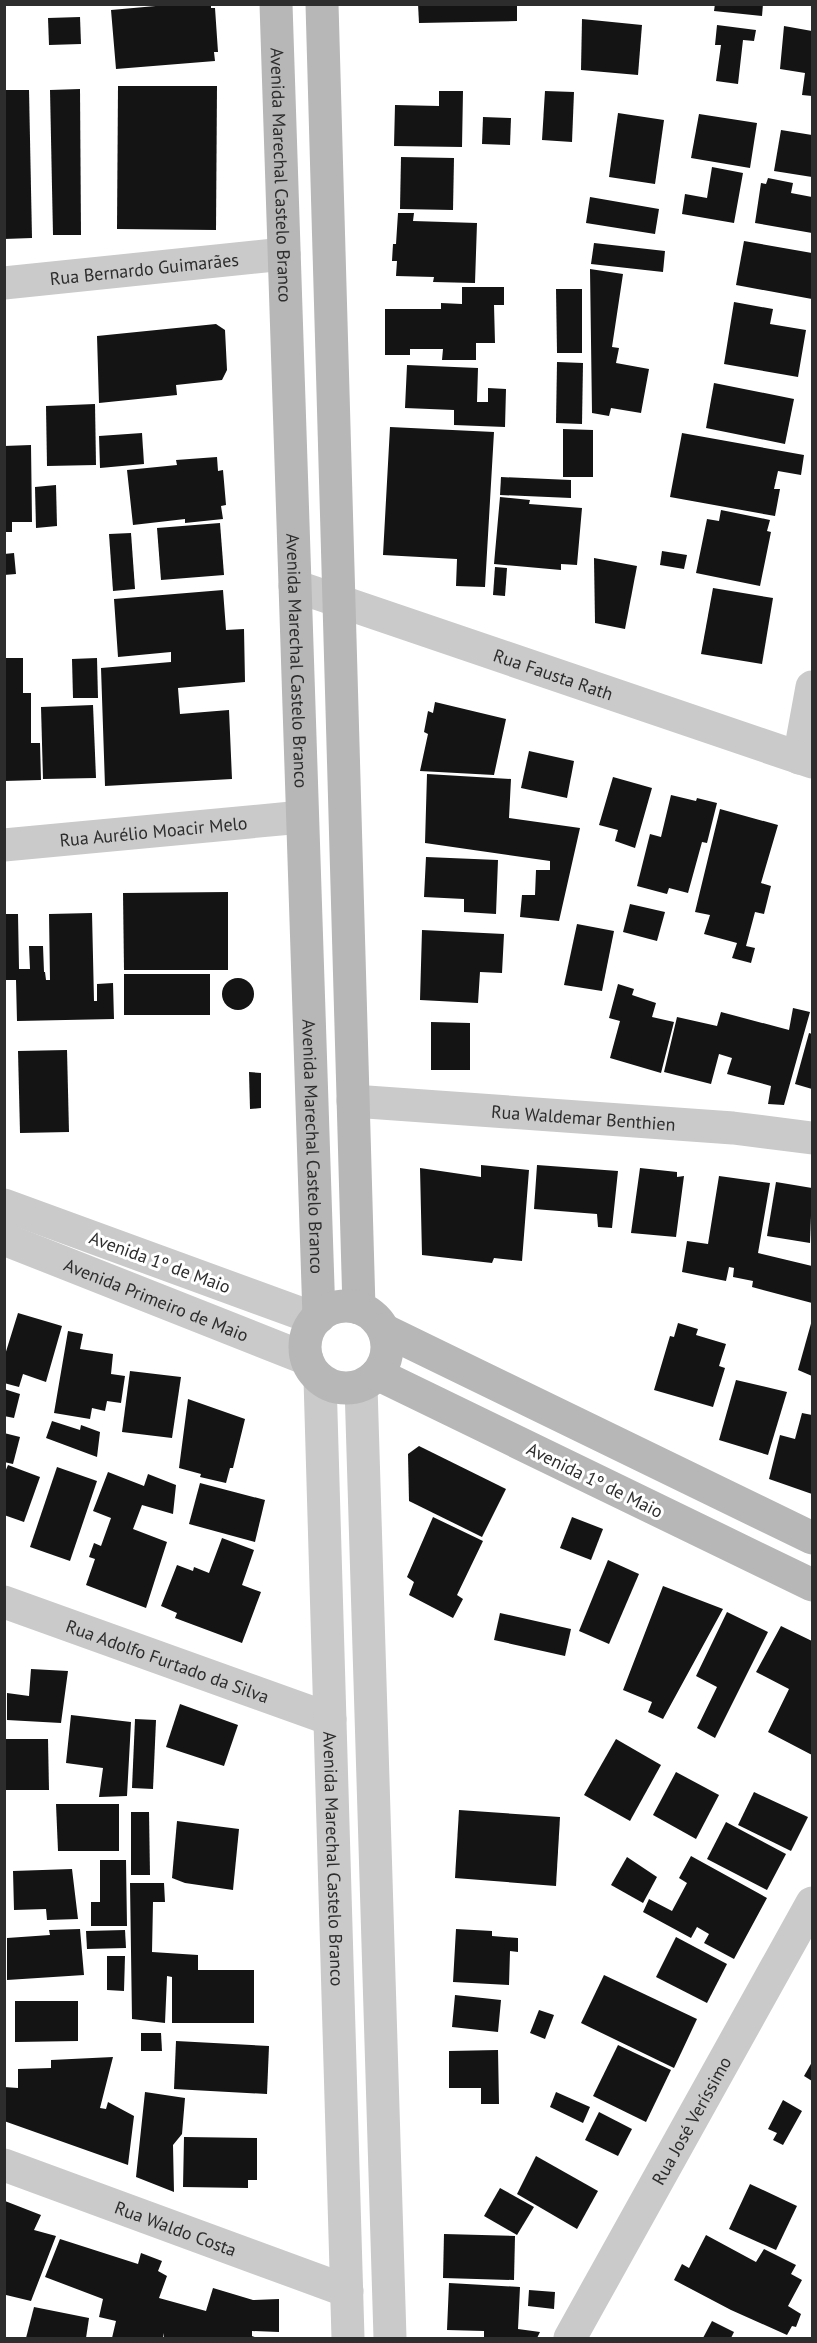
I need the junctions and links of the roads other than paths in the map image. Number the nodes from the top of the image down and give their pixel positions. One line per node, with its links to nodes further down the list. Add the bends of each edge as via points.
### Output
1 (276, 4): 3 (main road, Avenida Marechal Castelo Branco)
2 (322, 4): 6 (main road)
3 (284, 254): 4 (street, Rua Bernardo Guimarães); 5 (main road, Avenida Marechal Castelo Branco)
4 (4, 283)
5 (295, 586): 6 (street, Rua Fausta Rath); 9 (main road, Avenida Marechal Castelo Branco)
6 (339, 601): 8 (street, Rua Fausta Rath); 11 (main road)
7 (813, 687): 8 (street)
8 (806, 760)
9 (302, 817): 10 (street, Rua Aurélio Moacir Melo); 16 (main road, Avenida Marechal Castelo Branco)
10 (4, 845)
11 (353, 1101): 12 (street, Rua Waldemar Benthien, via 733,1128); 15 (main road)
12 (813, 1138)
13 (4, 1205): 16 (street, Avenida 1º de Maio)
14 (4, 1239): 18 (street, Avenida Primeiro de Maio)
15 (359, 1308): 16 (main road, via 336,1307); 17 (main road, via 378,1320)
16 (317, 1318): 18 (main road, via 305,1345)
17 (384, 1330): 19 (main road, via 384,1364); 20 (main road)
18 (314, 1369): 19 (main road, via 340,1388); 23 (street, Avenida Marechal Castelo Branco)
19 (369, 1380): 21 (main road, Avenida 1º de Maio); 28 (street)
20 (813, 1538)
21 (813, 1585)
22 (4, 1602): 23 (street, Rua Adolfo Furtado da Silva)
23 (330, 1719): 26 (street, Avenida Marechal Castelo Branco)
24 (813, 1903): 29 (street, Rua José Veríssimo)
25 (4, 2165): 26 (street, Rua Waldo Costa)
26 (347, 2291): 27 (street, Avenida Marechal Castelo Branco)
27 (348, 2338)
28 (390, 2338)
29 (570, 2338)

